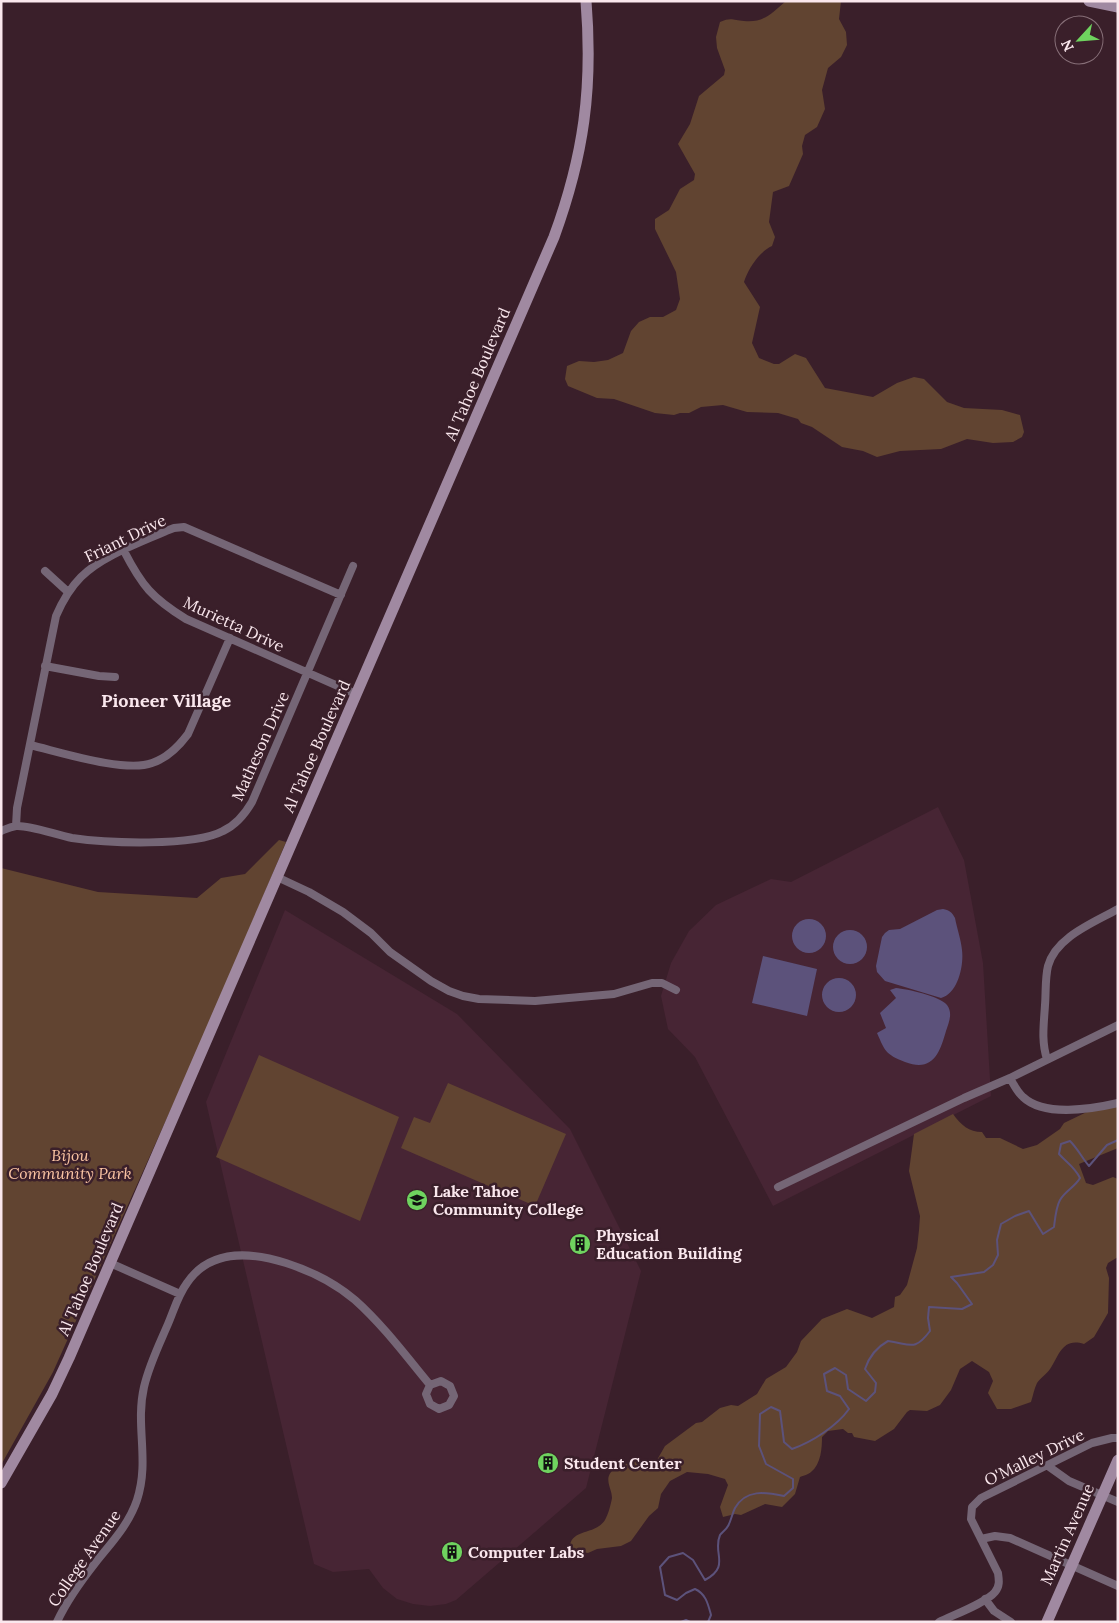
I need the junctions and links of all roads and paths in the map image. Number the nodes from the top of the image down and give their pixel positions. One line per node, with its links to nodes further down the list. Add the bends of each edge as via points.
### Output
1 (586, 1): 13 (main road, Al Tahoe Boulevard, via 587,97 570,190 546,256)
2 (1089, 1): 3 (main road)
3 (1118, 7)
4 (124, 551): 7 (street, Friant Drive, via 94,566); 8 (street, Friant Drive, via 166,531 184,527); 9 (street, Murietta Drive, via 153,596 186,619)
5 (353, 566): 8 (street, Matheson Drive)
6 (45, 571): 7 (street)
7 (68, 592): 10 (street, Friant Drive, via 56,616)
8 (341, 595): 11 (street, Matheson Drive)
9 (230, 638): 11 (street, Murietta Drive); 14 (street, via 188,734 160,760 137,766 118,765)
10 (45, 666): 12 (street); 14 (street, Friant Drive)
11 (307, 672): 13 (street, Murietta Drive); 15 (street, Matheson Drive, via 252,802 244,815 223,832 176,841 120,842 71,838)
12 (115, 677)
13 (356, 694): 17 (main road, Al Tahoe Boulevard)
14 (30, 745): 15 (street, Friant Drive)
15 (16, 826): 16 (street)
16 (1, 831)
17 (276, 877): 19 (street, via 343,912 431,981 463,996 535,1001 614,994 652,983 662,983); 25 (main road, Al Tahoe Boulevard)
18 (1118, 909): 21 (street, via 1068,937 1051,957 1047,968 1043,1032)
19 (676, 990)
20 (1118, 1025): 21 (street)
21 (1046, 1059): 22 (street)
22 (1010, 1078): 23 (street, via 1022,1097 1044,1108 1061,1110); 24 (street)
23 (1118, 1103)
24 (778, 1187)
25 (110, 1263): 26 (street); 31 (main road, Al Tahoe Boulevard, via 61,1377)
26 (180, 1294): 27 (street, College Avenue, via 197,1272 222,1257 250,1255 297,1266 320,1276 370,1314); 38 (street, College Avenue, via 143,1389 144,1452 137,1501 123,1529 80,1582)
27 (430, 1385)
28 (1118, 1438): 30 (street, O'Malley Drive, via 1092,1443)
29 (1118, 1460): 32 (main road, Martin Avenue)
30 (1048, 1466): 32 (street, via 1069,1481); 34 (street, O'Malley Drive, via 981,1498 972,1507 971,1519)
31 (1, 1483)
32 (1102, 1495): 33 (street); 35 (main road, Martin Avenue)
33 (1118, 1502)
34 (981, 1539): 35 (street, via 995,1536 1010,1538); 37 (street, O'Malley Drive, via 1000,1582 995,1592)
35 (1071, 1566): 36 (street); 41 (main road, Martin Avenue)
36 (1118, 1586)
37 (985, 1600): 39 (street, O'Malley Drive); 40 (street, via 994,1611)
38 (57, 1622)
39 (939, 1622)
40 (1011, 1622)
41 (1047, 1622)

